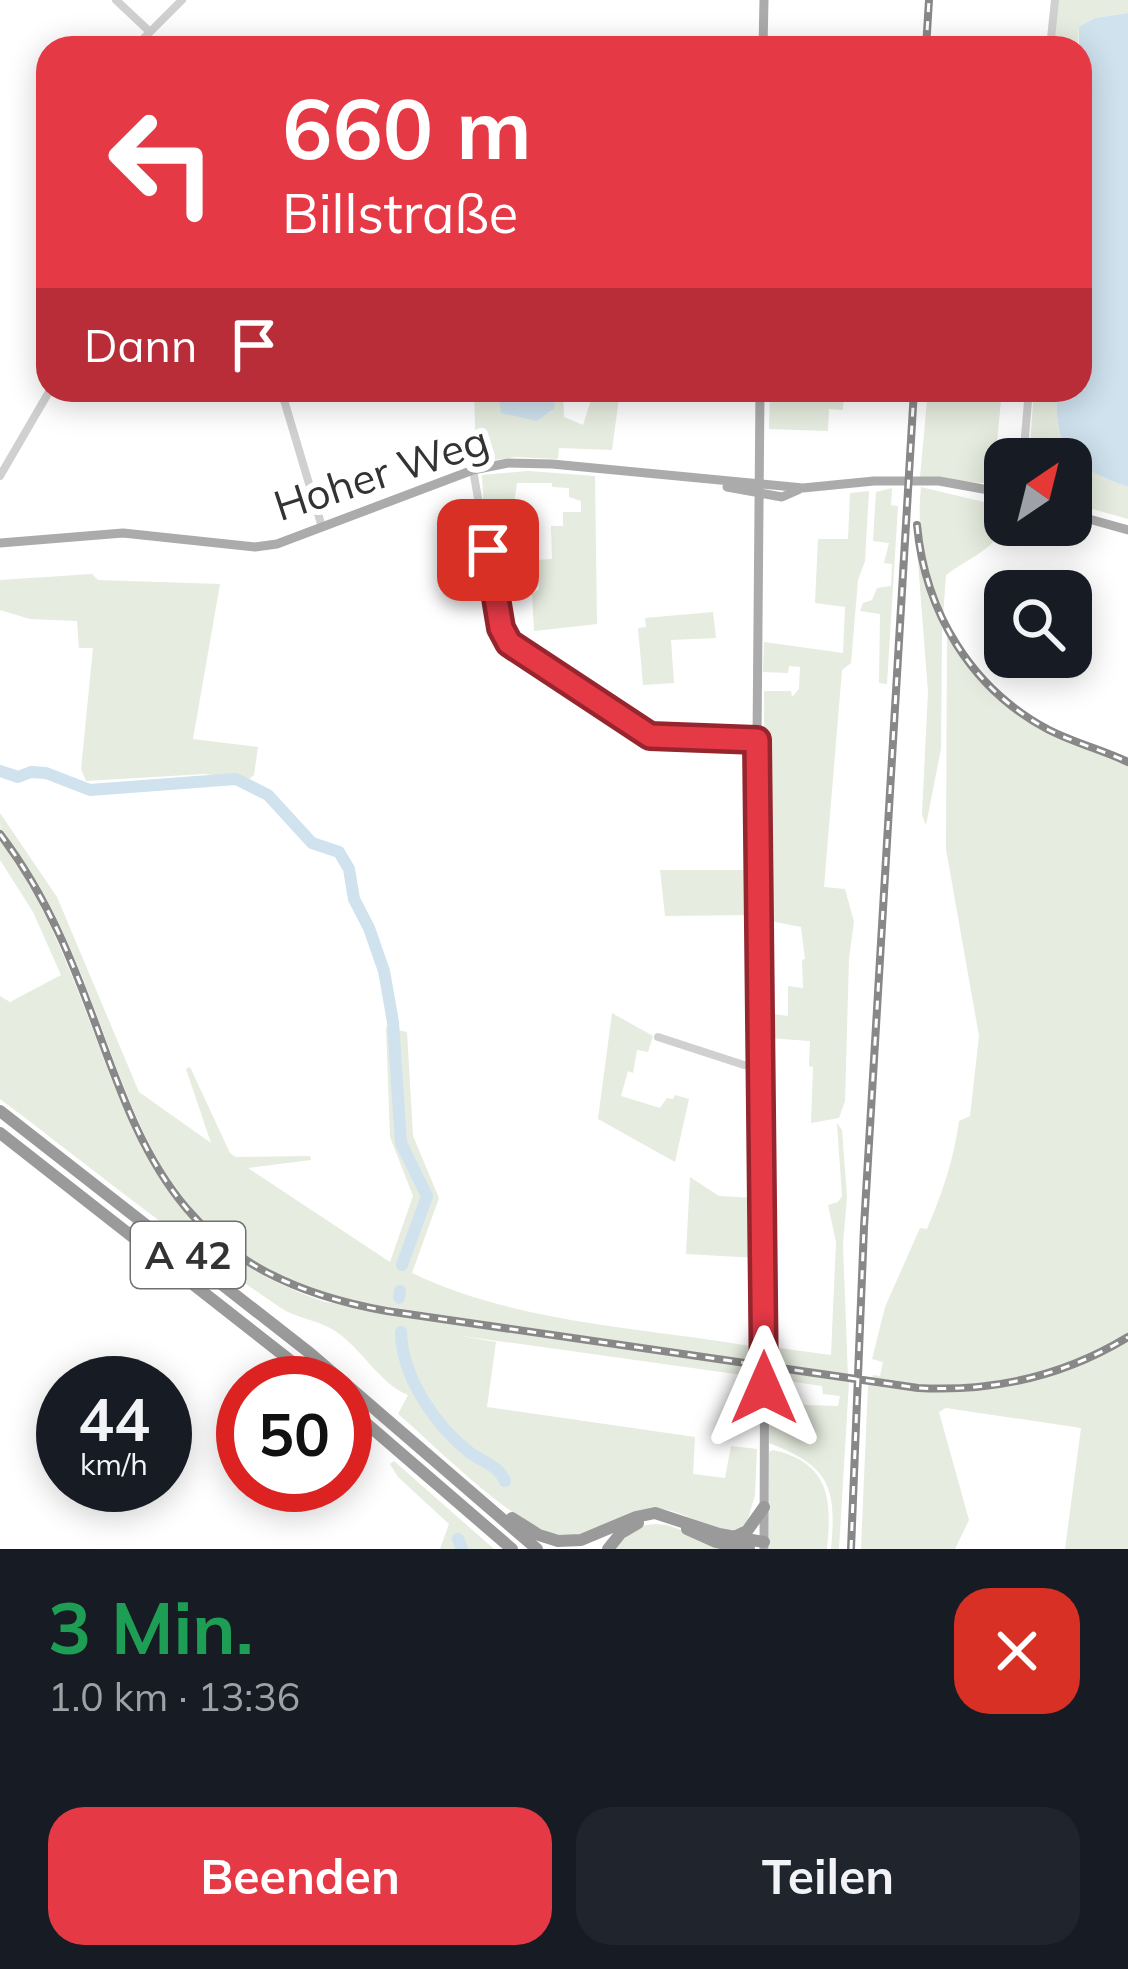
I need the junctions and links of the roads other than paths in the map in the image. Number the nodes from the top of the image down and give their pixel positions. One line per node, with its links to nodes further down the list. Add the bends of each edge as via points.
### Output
1 (116, 0): 5 (street)
2 (182, 0): 5 (street)
3 (764, 0): 7 (main road)
4 (1055, 0): 8 (street)
5 (149, 31): 6 (street)
6 (145, 36)
7 (764, 36)
8 (1052, 36)
9 (43, 402): 15 (street)
10 (285, 402): 22 (street)
11 (760, 402): 18 (main road)
12 (1028, 402): 13 (street)
13 (1025, 438)
14 (473, 470): 18 (main road, Hoher Weg, via 534,463); 22 (main road, Hoher Weg); 25 (street, via 509,643 650,736)
15 (0, 476)
16 (803, 488): 17 (main road, via 939,481); 18 (main road); 19 (main road)
17 (984, 489)
18 (760, 490): 19 (main road); 21 (main road)
19 (782, 497): 21 (main road)
20 (1092, 520): 23 (main road)
21 (760, 526): 25 (main road)
22 (323, 529): 24 (main road, Hoher Weg, via 255,547 123,533)
23 (1128, 530)
24 (0, 543)
25 (757, 740): 27 (main road)
26 (658, 1037): 27 (street)
27 (761, 1066): 34 (main road)
28 (0, 1112): 33 (highway, A 42, via 257,1310)
29 (0, 1132): 30 (highway, A 42)
30 (286, 1356)
31 (372, 1429): 32 (highway)
32 (458, 1502): 37 (highway); 38 (highway)
33 (490, 1507): 35 (highway, via 558,1541 656,1514); 39 (highway, A 42)
34 (764, 1507): 35 (highway); 36 (main road)
35 (732, 1538): 36 (highway)
36 (764, 1545)
37 (499, 1549)
38 (512, 1549)
39 (537, 1549)
40 (608, 1549): 41 (highway, via 629,1527 654,1520)
41 (749, 1549)

